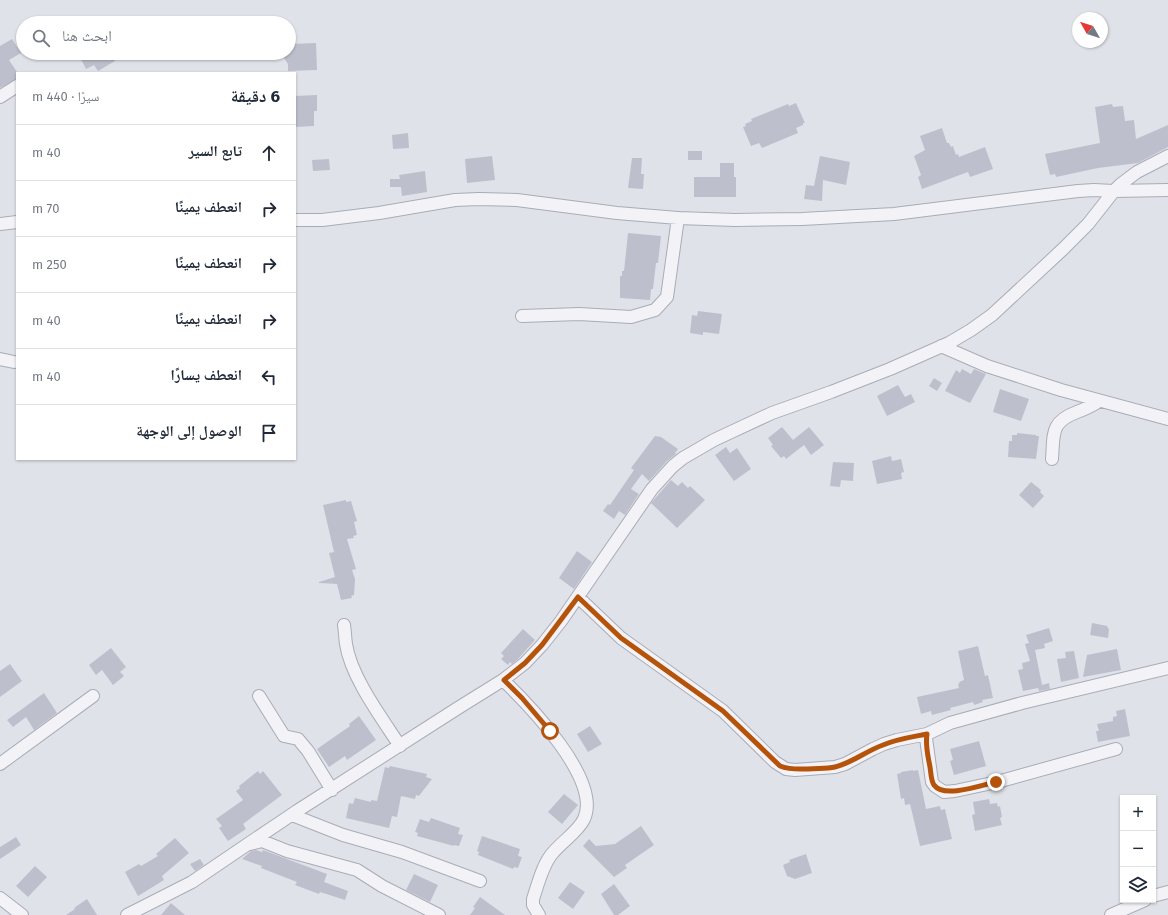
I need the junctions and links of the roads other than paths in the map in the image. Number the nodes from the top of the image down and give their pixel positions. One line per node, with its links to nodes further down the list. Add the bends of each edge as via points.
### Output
1 (16, 87): 2 (street)
2 (0, 97)
3 (1168, 156): 5 (street, via 1137,172)
4 (1168, 190): 5 (street)
5 (1114, 191): 6 (street, via 1078,191 894,214 802,219); 11 (street, via 1064,249 992,315)
6 (678, 218): 7 (street, via 479,198 322,220); 10 (street, via 667,297 655,310 631,317 579,314)
7 (296, 220)
8 (16, 222): 9 (street)
9 (0, 224)
10 (522, 316)
11 (941, 346): 14 (street, via 987,366); 17 (street, via 890,369 772,413 714,440 683,458 652,489)
12 (0, 359): 13 (street)
13 (14, 362)
14 (1099, 401): 15 (street); 16 (street, via 1058,423 1054,432)
15 (1168, 419)
16 (1052, 460)
17 (578, 597): 20 (street, via 542,645); 23 (street, via 621,638 723,711 775,762 786,769 835,767 884,744)
18 (344, 625): 24 (street, via 352,664 369,698)
19 (1168, 668): 23 (street, via 1022,703 950,723)
20 (504, 680): 24 (street); 38 (street, via 550,731 565,752 581,780 587,797 584,820 544,866 533,899 533,905)
21 (93, 696): 26 (street)
22 (259, 696): 27 (street, via 284,736 298,739 308,751)
23 (927, 734): 25 (street, via 932,782 944,792 996,782)
24 (400, 746): 27 (street)
25 (1116, 749)
26 (0, 764)
27 (332, 790): 28 (street)
28 (292, 815): 29 (street); 30 (street)
29 (245, 846): 36 (street, via 192,882); 37 (street, via 262,841 287,851 357,870)
30 (480, 881)
31 (1168, 892): 32 (street)
32 (1156, 895)
33 (0, 898): 35 (street)
34 (1138, 903): 39 (street)
35 (22, 915)
36 (127, 915)
37 (439, 915)
38 (539, 915)
39 (1111, 915)

